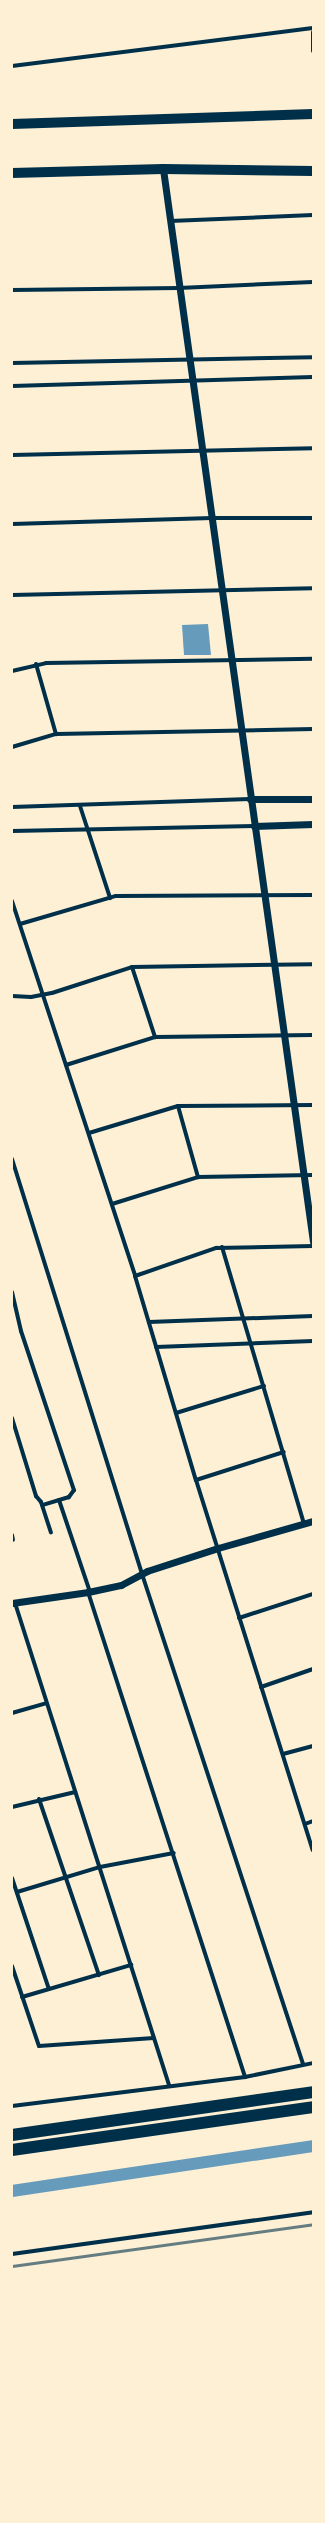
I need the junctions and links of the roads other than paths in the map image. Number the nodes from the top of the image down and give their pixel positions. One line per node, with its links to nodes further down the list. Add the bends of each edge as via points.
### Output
1 (313, 28): 4 (street)
2 (313, 32): 3 (street)
3 (313, 51)
4 (12, 66)
5 (313, 114): 6 (main road)
6 (12, 124)
7 (163, 169): 8 (main road); 9 (main road); 11 (street)
8 (313, 171)
9 (12, 173)
10 (313, 215): 11 (street)
11 (170, 221): 13 (street)
12 (313, 282): 13 (street)
13 (178, 288): 14 (street); 16 (street)
14 (12, 290)
15 (313, 356): 16 (street)
16 (189, 360): 17 (street); 19 (street)
17 (12, 364)
18 (313, 377): 19 (street)
19 (192, 380): 20 (street); 22 (street)
20 (12, 386)
21 (313, 448): 22 (street)
22 (202, 451): 23 (street); 24 (street)
23 (12, 455)
24 (212, 518): 25 (street); 26 (street); 28 (street)
25 (313, 518)
26 (12, 524)
27 (313, 588): 28 (street)
28 (222, 590): 29 (street); 31 (street)
29 (12, 594)
30 (313, 659): 31 (street)
31 (232, 662): 32 (street); 35 (street)
32 (36, 664): 33 (street); 36 (street)
33 (12, 671)
34 (313, 729): 35 (street)
35 (240, 730): 36 (street); 39 (street)
36 (56, 734): 37 (street)
37 (12, 747)
38 (313, 799): 39 (street)
39 (250, 800): 40 (street); 43 (street)
40 (80, 806): 41 (street); 44 (street)
41 (12, 807)
42 (313, 824): 43 (street)
43 (254, 826): 44 (street); 47 (street)
44 (88, 828): 45 (street); 48 (street)
45 (12, 831)
46 (313, 895): 47 (street)
47 (264, 896): 48 (street); 51 (street)
48 (110, 898): 50 (street)
49 (12, 901): 50 (street)
50 (20, 924): 54 (street)
51 (274, 964): 52 (street); 53 (street); 56 (street)
52 (313, 964)
53 (132, 968): 54 (street); 58 (street)
54 (43, 995): 55 (street); 59 (street)
55 (12, 996)
56 (285, 1035): 57 (street); 58 (street); 60 (street)
57 (313, 1035)
58 (154, 1037): 59 (street)
59 (66, 1065): 63 (street)
60 (294, 1105): 61 (street); 62 (street); 65 (street)
61 (313, 1105)
62 (178, 1106): 63 (street); 67 (street)
63 (89, 1133): 68 (street)
64 (12, 1159): 91 (street)
65 (304, 1175): 66 (street); 67 (street); 69 (street)
66 (313, 1175)
67 (198, 1177): 68 (street)
68 (112, 1204): 72 (street)
69 (313, 1242)
70 (313, 1246): 71 (street)
71 (222, 1247): 72 (street); 75 (street)
72 (135, 1276): 76 (street)
73 (12, 1292): 85 (street, via 21,1331 74,1490 71,1496)
74 (313, 1316): 75 (street)
75 (245, 1320): 76 (street); 78 (street)
76 (149, 1322): 79 (street)
77 (313, 1341): 78 (street)
78 (252, 1343): 79 (street); 80 (street)
79 (156, 1348): 81 (street)
80 (264, 1386): 81 (street); 83 (street)
81 (176, 1413): 84 (street)
82 (12, 1418): 86 (street, via 36,1496)
83 (284, 1452): 84 (street); 88 (street)
84 (196, 1480): 90 (street)
85 (59, 1500): 86 (street); 92 (street)
86 (42, 1505): 89 (street)
87 (313, 1521): 88 (street)
88 (304, 1523): 90 (street)
89 (51, 1532)
90 (218, 1548): 91 (street); 95 (street)
91 (142, 1574): 92 (street, via 121,1584); 120 (street)
92 (89, 1592): 94 (street); 108 (street)
93 (313, 1594): 95 (street)
94 (13, 1603): 98 (street)
95 (239, 1618): 97 (street)
96 (313, 1669): 97 (street)
97 (261, 1687): 101 (street)
98 (46, 1703): 99 (street); 102 (street)
99 (12, 1713)
100 (313, 1746): 101 (street)
101 (283, 1754): 106 (street)
102 (75, 1792): 103 (street); 109 (street)
103 (39, 1799): 104 (street); 110 (street)
104 (12, 1807)
105 (313, 1821): 106 (street)
106 (305, 1824): 107 (street)
107 (313, 1850)
108 (174, 1853): 109 (street); 121 (street)
109 (100, 1867): 110 (street); 113 (street)
110 (66, 1876): 112 (street); 115 (street)
111 (12, 1878): 112 (street)
112 (17, 1892): 116 (street)
113 (132, 1965): 115 (street); 118 (street)
114 (12, 1966): 117 (street)
115 (99, 1975): 116 (street)
116 (49, 1989): 117 (street)
117 (22, 1997): 118 (street, via 39,2046)
118 (154, 2038): 122 (street)
119 (313, 2063): 120 (street)
120 (303, 2064): 121 (street)
121 (245, 2077): 122 (street)
122 (169, 2085): 124 (street)
123 (313, 2092): 126 (highway)
124 (12, 2106)
125 (313, 2107): 127 (highway)
126 (12, 2135)
127 (12, 2150)
128 (313, 2212): 129 (street)
129 (12, 2254)

